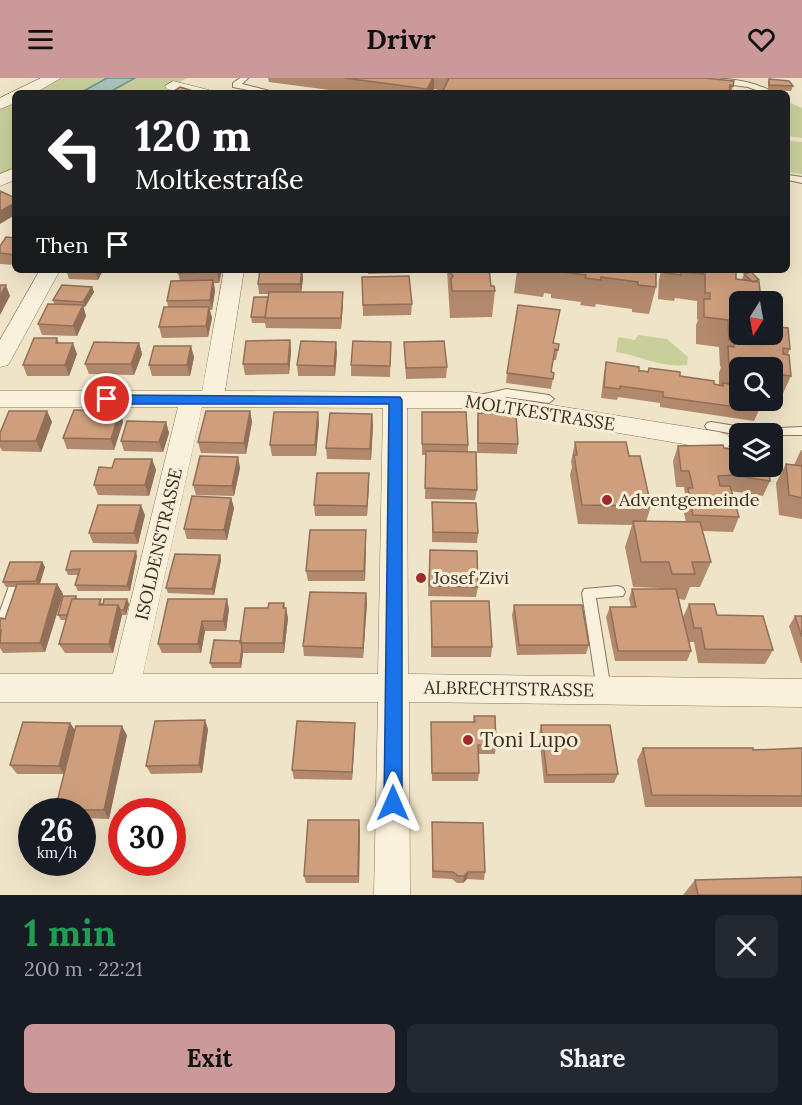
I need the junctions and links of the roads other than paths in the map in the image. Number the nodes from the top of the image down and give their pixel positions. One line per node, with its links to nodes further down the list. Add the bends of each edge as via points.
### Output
1 (53, 78): 7 (street)
2 (244, 78): 9 (lane, via 236,85)
3 (694, 78): 5 (lane)
4 (767, 81): 5 (lane)
5 (749, 85): 10 (lane)
6 (173, 86): 8 (street)
7 (28, 90)
8 (190, 90)
9 (260, 90)
10 (761, 90)
11 (48, 273): 13 (street)
12 (233, 273): 16 (street, ISOLDENSTRASSE)
13 (0, 360)
14 (0, 399): 16 (street, MOLTKESTRASSE)
15 (549, 399): 18 (lane, via 507,393)
16 (202, 400): 17 (street, MOLTKESTRASSE); 26 (street, ISOLDENSTRASSE)
17 (395, 400): 18 (street, MOLTKESTRASSE); 25 (street)
18 (471, 400): 20 (street, MOLTKESTRASSE)
19 (802, 431): 20 (lane)
20 (715, 433)
21 (15, 587): 23 (lane)
22 (618, 592): 27 (lane, via 589,593)
23 (0, 631)
24 (0, 688): 26 (street, ALBRECHTSTRASSE)
25 (393, 688): 26 (street, ALBRECHTSTRASSE); 27 (street, ALBRECHTSTRASSE); 29 (street)
26 (125, 689)
27 (604, 690): 28 (street, ALBRECHTSTRASSE)
28 (802, 693)
29 (392, 895)

